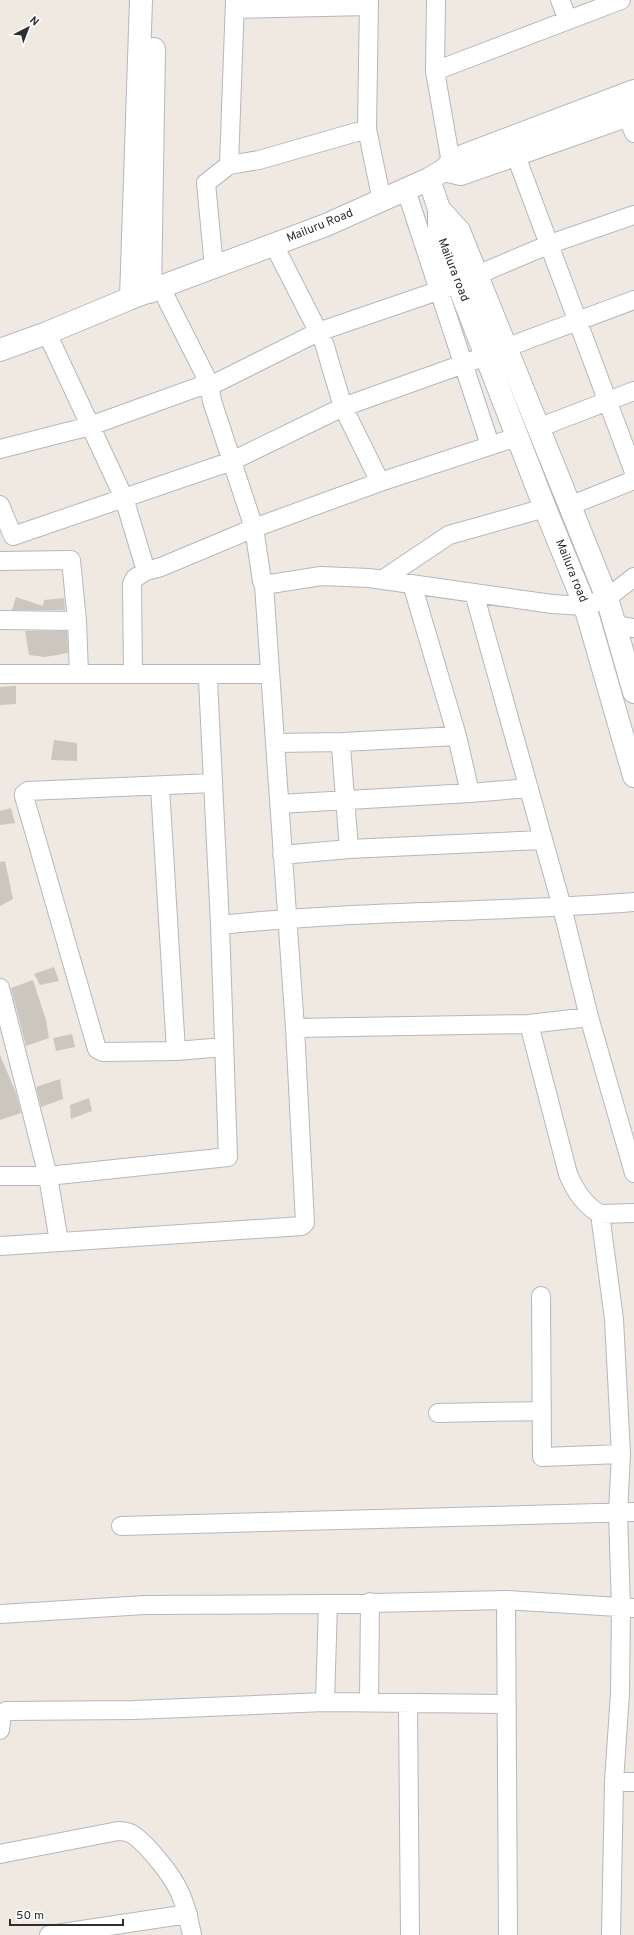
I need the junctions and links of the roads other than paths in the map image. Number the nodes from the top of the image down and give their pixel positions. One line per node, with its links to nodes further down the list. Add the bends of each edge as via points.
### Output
1 (141, 0): 23 (street)
2 (155, 0): 23 (street)
3 (436, 0): 9 (street)
4 (560, 0): 8 (street)
5 (621, 0): 8 (street)
6 (369, 3): 7 (street); 12 (street)
7 (235, 4): 14 (street)
8 (568, 20): 9 (street)
9 (435, 71): 15 (street)
10 (634, 91): 15 (street, Mailuru Road, via 457,159)
11 (632, 121): 13 (street)
12 (367, 129): 14 (street, via 259,160); 17 (street)
13 (516, 156): 15 (street, via 461,174); 19 (street)
14 (229, 165): 21 (street, via 206,183)
15 (445, 172): 16 (street, Mailuru Road); 22 (street, Mailura road, via 439,209 458,228)
16 (406, 190): 17 (street, Mailuru Road); 22 (street)
17 (382, 201): 20 (street, Mailuru Road)
18 (634, 215): 19 (street)
19 (550, 244): 22 (street); 25 (street)
20 (274, 245): 21 (street, Mailuru Road); 27 (street)
21 (214, 267): 23 (street, Mailuru Road)
22 (458, 283): 27 (street); 29 (street, Mailura road); 30 (street)
23 (147, 292): 26 (street, Mailuru Road); 31 (street)
24 (634, 300): 25 (street)
25 (578, 319): 29 (street); 33 (street)
26 (47, 332): 28 (street, Mailuru Road); 35 (street)
27 (318, 332): 31 (street, via 212,385); 34 (street, via 324,343)
28 (0, 350)
29 (496, 352): 30 (street); 36 (street, Mailura road); 37 (street, Mailura road)
30 (464, 364): 34 (street); 38 (street)
31 (209, 383): 35 (street); 40 (street, via 212,401)
32 (634, 391): 33 (street)
33 (608, 401): 36 (street); 41 (street)
34 (343, 407): 40 (street); 43 (street)
35 (90, 426): 39 (street); 44 (street)
36 (538, 428): 46 (street, Mailura road)
37 (517, 436): 38 (street); 47 (street, Mailura road)
38 (490, 445): 43 (street)
39 (0, 449)
40 (232, 461): 44 (street); 48 (street)
41 (634, 472)
42 (634, 480): 46 (street)
43 (380, 482): 48 (street)
44 (124, 498): 45 (street, via 13,536); 50 (street)
45 (0, 505)
46 (569, 506): 56 (street, Mailura road)
47 (545, 508): 52 (street, via 450,535); 57 (street, Mailura road)
48 (254, 528): 50 (street); 54 (street)
49 (0, 561): 59 (street, via 71,560)
50 (146, 571): 61 (street, via 135,578 132,584)
51 (634, 577): 56 (street)
52 (382, 580): 53 (street); 54 (street, via 320,576)
53 (412, 584): 55 (street); 67 (street)
54 (264, 585): 65 (street)
55 (474, 593): 57 (street); 73 (street)
56 (607, 598): 57 (street); 60 (street, Mailura road)
57 (586, 606): 70 (street, Mailura road)
58 (0, 620): 59 (street)
59 (77, 621): 63 (street)
60 (624, 627): 66 (street, Mailura road)
61 (133, 673): 63 (street); 64 (street)
62 (0, 674): 63 (street)
63 (79, 674)
64 (205, 674): 65 (street); 71 (street, via 208,680)
65 (270, 674): 68 (street)
66 (634, 692)
67 (457, 736): 69 (street); 74 (street)
68 (275, 742): 69 (street); 76 (street)
69 (343, 742): 75 (street, via 341,746)
70 (634, 776)
71 (213, 784): 72 (street); 83 (street)
72 (160, 786): 89 (street); 89 (street, via 28,792 24,796 97,1049 103,1052)
73 (530, 788): 74 (street); 77 (street)
74 (470, 793): 75 (street)
75 (346, 800): 76 (street); 78 (street)
76 (279, 804): 79 (street)
77 (542, 840): 78 (street); 81 (street)
78 (349, 849): 79 (street)
79 (282, 855): 82 (street)
80 (634, 902): 81 (street)
81 (562, 907): 82 (street); 85 (street)
82 (286, 918): 83 (street); 87 (street)
83 (220, 925): 88 (street)
84 (0, 988): 92 (street)
85 (589, 1017): 86 (street); 90 (street)
86 (529, 1024): 87 (street); 94 (street, via 568,1174 584,1202)
87 (295, 1028): 95 (street, via 306,1221 304,1225)
88 (224, 1047): 89 (street); 92 (street, via 228,1158)
89 (176, 1051)
90 (634, 1173)
91 (0, 1176): 92 (street)
92 (48, 1176): 95 (street)
93 (634, 1213): 94 (street)
94 (600, 1214): 100 (street, via 614,1319)
95 (59, 1242): 96 (street)
96 (0, 1246)
97 (541, 1296): 98 (street)
98 (542, 1411): 99 (street); 100 (street, via 542,1457)
99 (438, 1413)
100 (625, 1445): 101 (street)
101 (626, 1512): 102 (street); 106 (street)
102 (121, 1526)
103 (506, 1600): 104 (street); 106 (street); 112 (street)
104 (370, 1602): 105 (street); 110 (street)
105 (328, 1604): 107 (street, via 144,1605); 109 (street)
106 (628, 1608): 108 (street)
107 (0, 1614)
108 (627, 1693): 114 (street)
109 (324, 1702): 110 (street); 113 (street, via 134,1710 6,1711 2,1714)
110 (369, 1702): 111 (street)
111 (408, 1704): 112 (street); 120 (street)
112 (506, 1704): 121 (street)
113 (0, 1730)
114 (614, 1782): 115 (street); 122 (street)
115 (634, 1782)
116 (0, 1854): 117 (street, via 118,1831 127,1832 135,1836 167,1872 180,1891)
117 (188, 1914): 118 (street); 119 (street)
118 (49, 1935)
119 (192, 1935)
120 (410, 1935)
121 (508, 1935)
122 (611, 1935)

